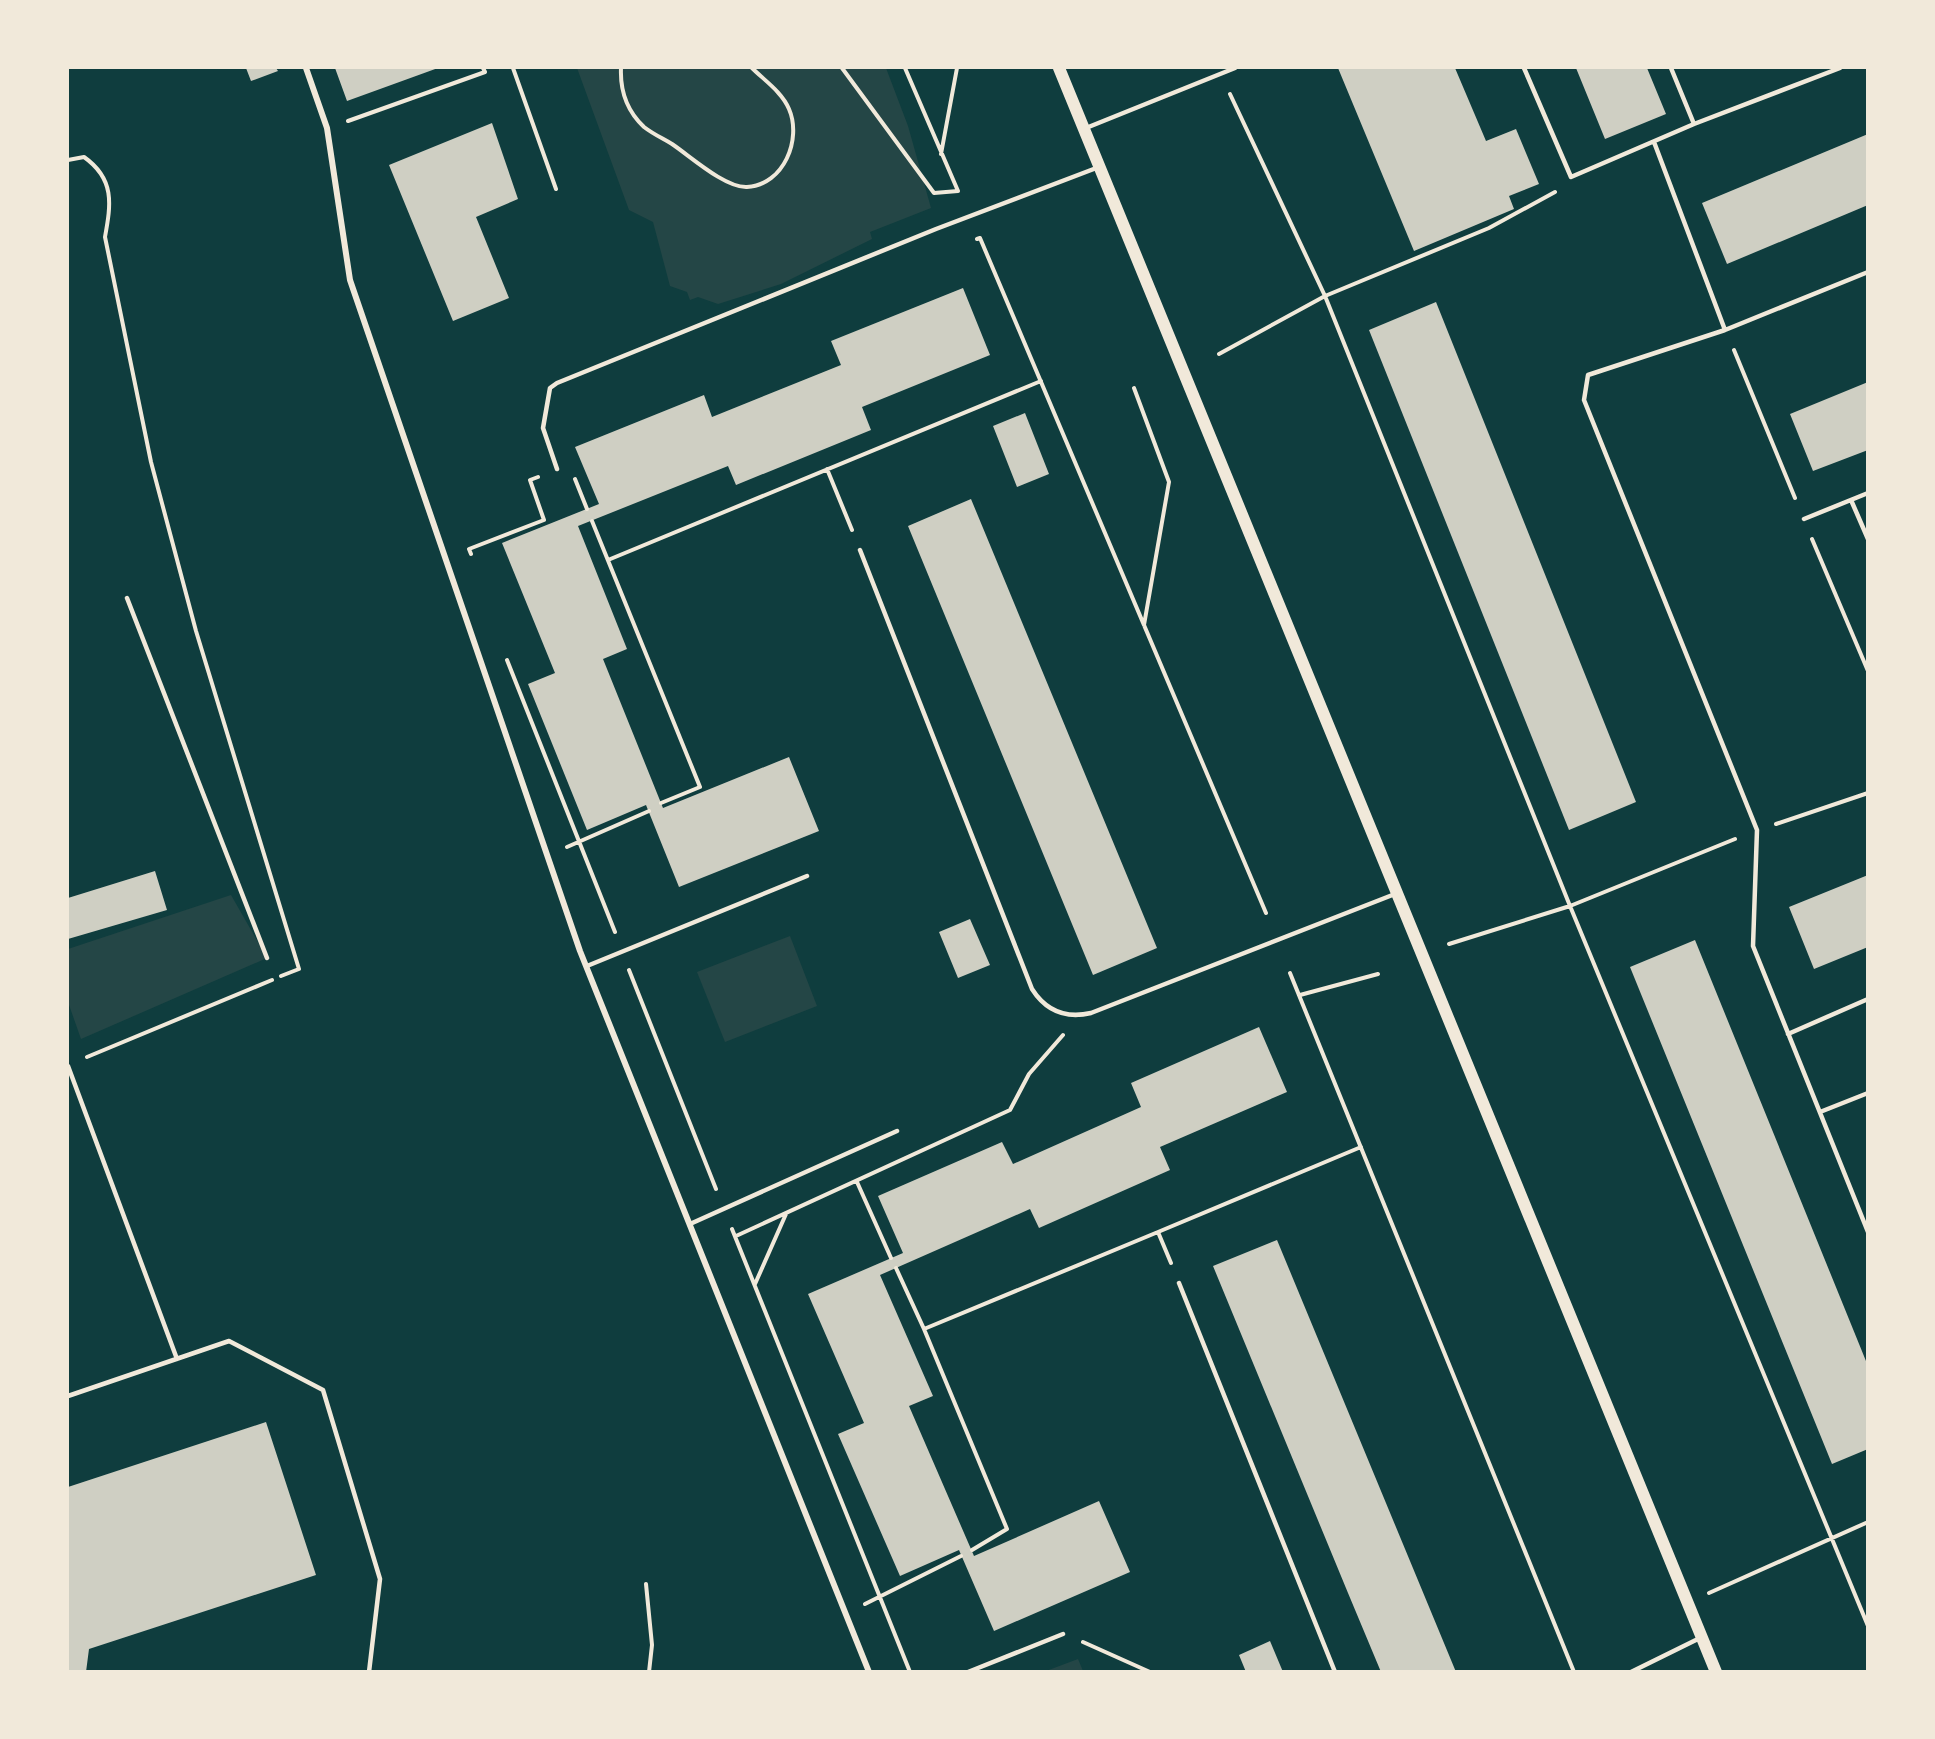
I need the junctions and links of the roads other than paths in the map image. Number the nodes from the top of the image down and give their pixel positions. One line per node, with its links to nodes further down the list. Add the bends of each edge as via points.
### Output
1 (306, 68): 23 (street, via 327,128 350,280)
2 (1059, 68): 8 (main road)
3 (1235, 68): 8 (lane)
4 (1524, 68): 9 (lane, via 1571,177)
5 (1671, 68): 7 (lane)
6 (1840, 68): 7 (lane)
7 (1694, 124): 9 (lane)
8 (1084, 129): 10 (main road)
9 (1654, 142): 12 (lane)
10 (1100, 167): 13 (lane, via 557,382 550,388 543,428); 21 (main road)
11 (1868, 272): 12 (lane)
12 (1725, 330): 25 (lane, via 1588,375 1584,400 1757,830 1753,946)
13 (557, 469)
14 (1868, 493): 15 (lane)
15 (1851, 500): 16 (lane); 17 (lane)
16 (1804, 519)
17 (1868, 539)
18 (860, 550): 21 (lane, via 1032,989 1046,1007 1067,1016 1079,1016)
19 (127, 598): 22 (lane)
20 (807, 876): 23 (lane)
21 (1398, 893): 36 (main road)
22 (267, 958)
23 (587, 966): 30 (street)
24 (1868, 999): 25 (lane)
25 (1788, 1034): 28 (lane)
26 (68, 1066): 33 (lane)
27 (1868, 1093): 28 (lane)
28 (1820, 1112): 31 (lane)
29 (897, 1131): 30 (lane)
30 (690, 1224): 38 (street)
31 (1868, 1232)
32 (1179, 1283): 40 (lane)
33 (177, 1359): 34 (lane); 37 (lane, via 229,1341 323,1390 380,1580)
34 (68, 1396)
35 (1063, 1634): 39 (lane)
36 (1702, 1637): 41 (lane); 42 (main road)
37 (369, 1671)
38 (869, 1671)
39 (968, 1671)
40 (1335, 1671)
41 (1631, 1671)
42 (1716, 1671)

